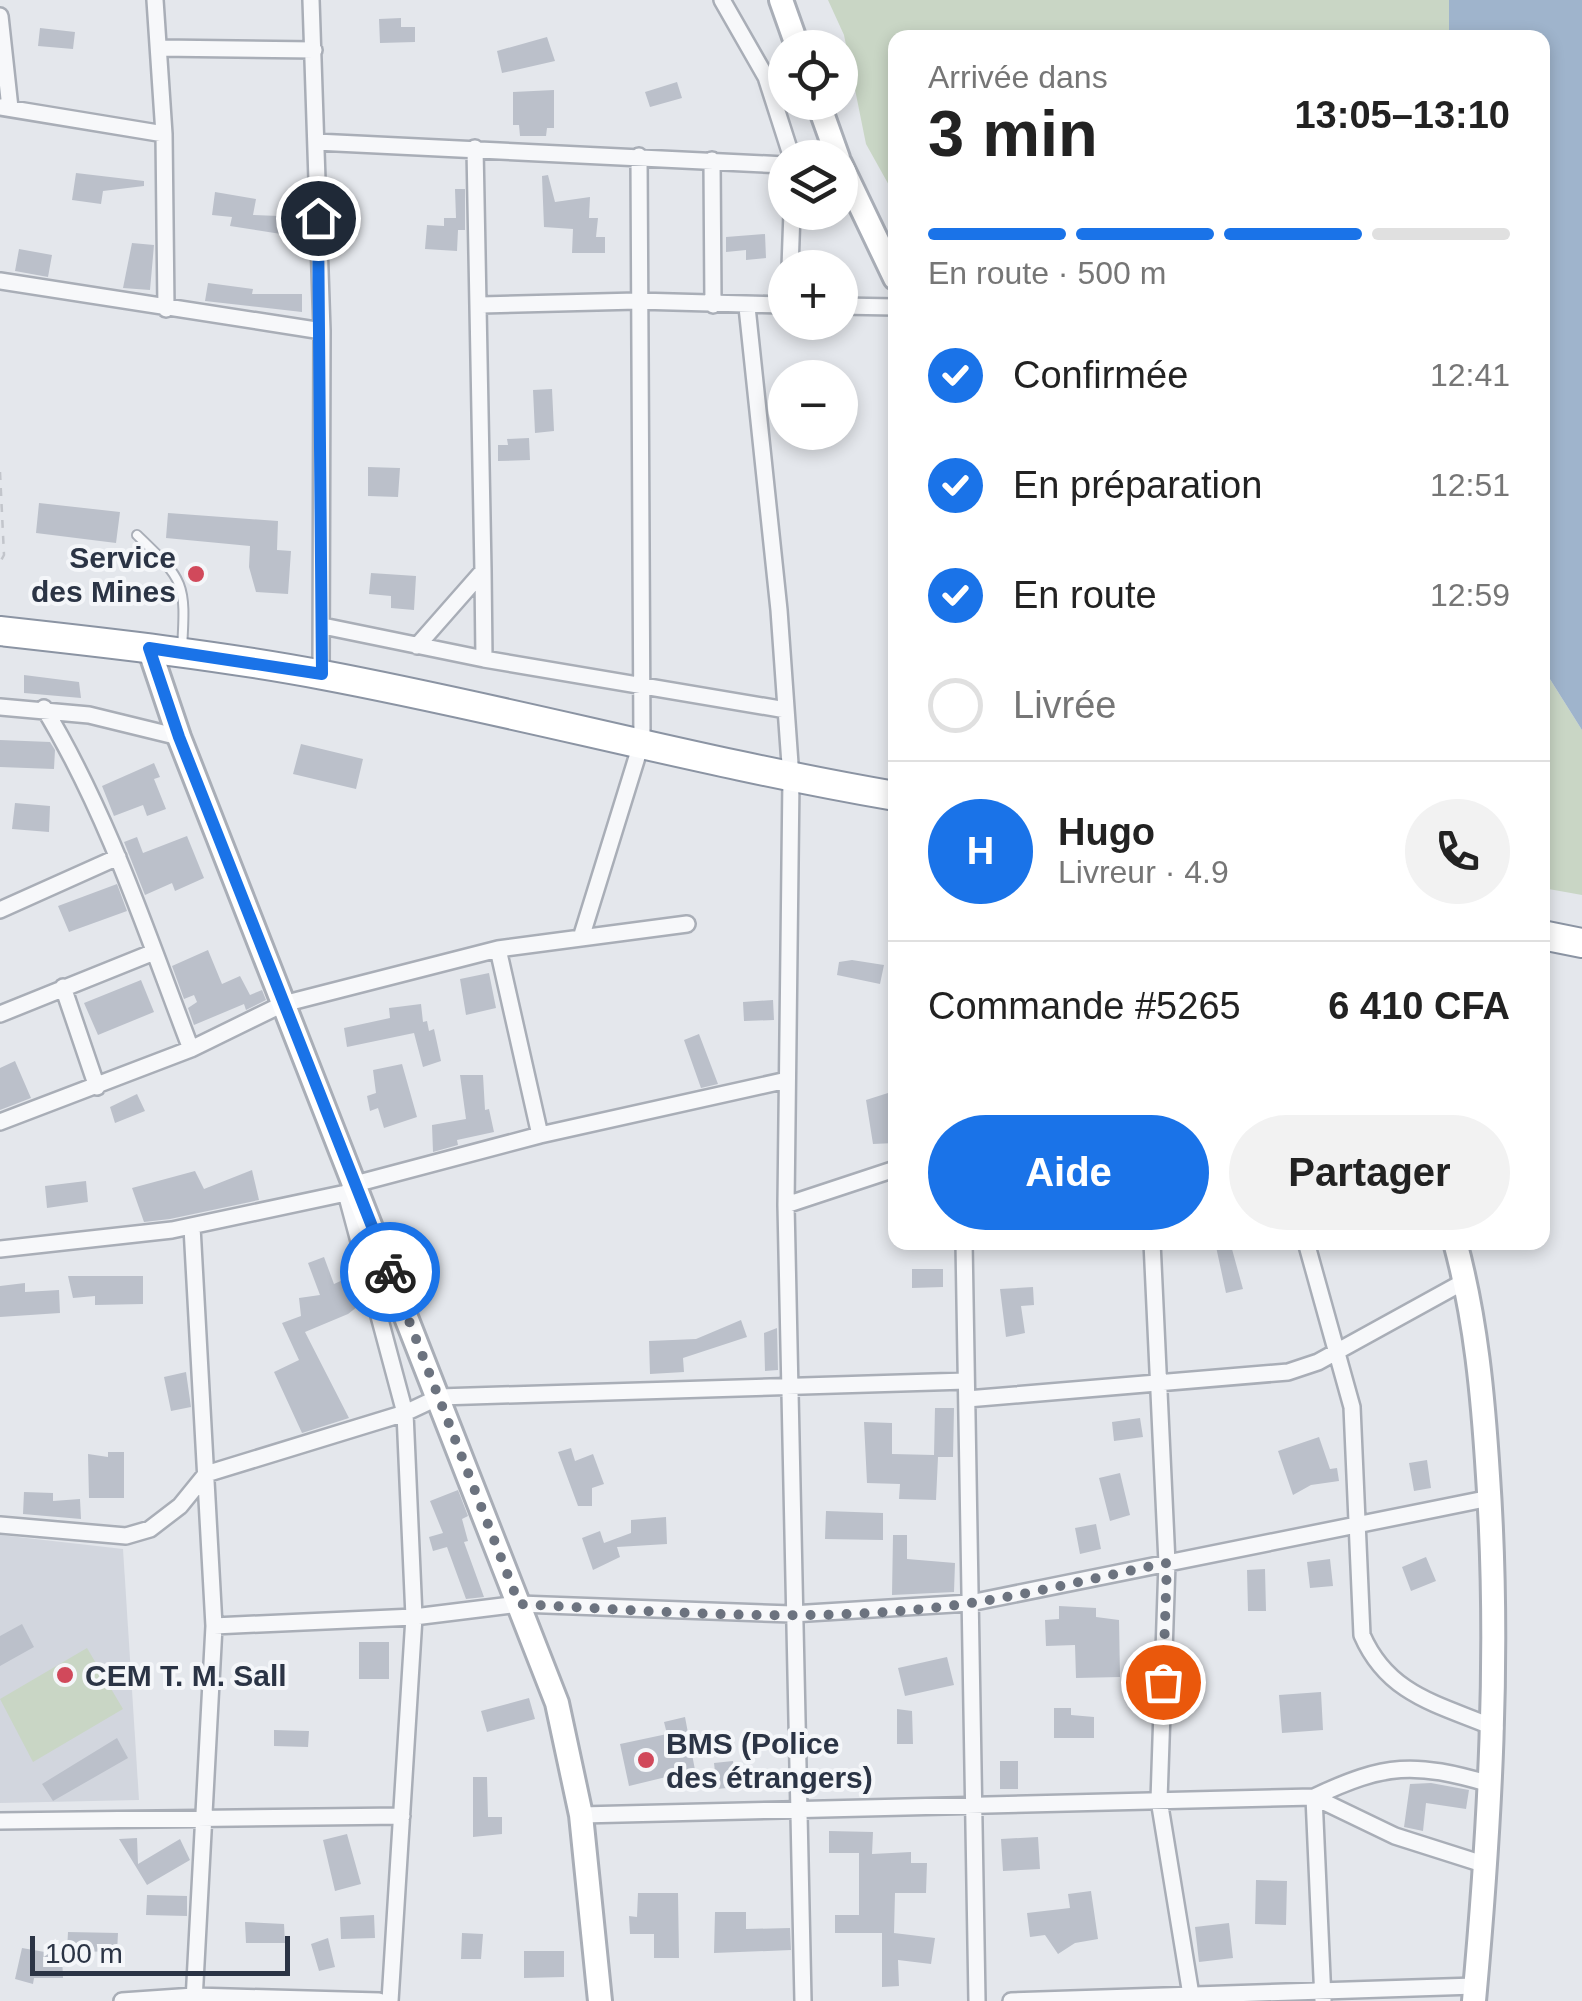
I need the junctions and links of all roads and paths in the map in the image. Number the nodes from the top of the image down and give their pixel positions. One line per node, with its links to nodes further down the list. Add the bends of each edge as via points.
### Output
1 (155, 0): 7 (street)
2 (312, 0): 8 (street)
3 (722, 0): 11 (street, via 766,77)
4 (781, 0): 6 (street)
5 (0, 16): 9 (street)
6 (792, 30)
7 (159, 48): 8 (street); 10 (street)
8 (314, 50): 12 (street)
9 (5, 108): 10 (street)
10 (164, 134): 27 (street)
11 (786, 140)
12 (316, 142): 13 (street); 28 (street)
13 (475, 148): 14 (street); 21 (street)
14 (639, 156): 15 (street); 20 (street)
15 (712, 160): 16 (street); 22 (street)
16 (768, 164)
17 (858, 200): 18 (street)
18 (888, 263)
19 (0, 281): 27 (street)
20 (637, 301): 21 (street); 22 (street); 40 (street)
21 (480, 305): 32 (street)
22 (713, 305): 24 (street)
23 (768, 306): 24 (street)
24 (747, 307): 43 (street)
25 (858, 307): 26 (street)
26 (888, 308)
27 (166, 309): 28 (street)
28 (322, 330): 33 (street)
29 (0, 472): 31 (path)
30 (137, 535): 37 (lane, via 169,566 185,594)
31 (0, 562)
32 (482, 571): 35 (street); 38 (street)
33 (323, 626): 35 (street); 39 (street)
34 (0, 631): 36 (highway)
35 (417, 646): 38 (street)
36 (149, 648): 37 (highway); 44 (street)
37 (182, 653): 39 (highway)
38 (484, 659): 40 (street)
39 (322, 674): 45 (highway)
40 (640, 687): 43 (street); 45 (street)
41 (0, 706): 42 (street)
42 (44, 708): 44 (street); 48 (street)
43 (786, 710): 46 (street)
44 (179, 737): 57 (street)
45 (642, 741): 46 (highway); 52 (street)
46 (790, 778): 47 (highway); 60 (street)
47 (888, 795)
48 (118, 858): 49 (street); 55 (street)
49 (0, 910)
50 (687, 924): 52 (street)
51 (1550, 936): 53 (highway)
52 (581, 938): 54 (street)
53 (1582, 944)
54 (498, 948): 57 (street); 63 (street)
55 (154, 952): 56 (street); 59 (street)
56 (63, 988): 58 (street); 61 (street)
57 (283, 1004): 59 (street); 65 (street)
58 (0, 1014)
59 (191, 1049): 61 (street)
60 (786, 1080): 63 (street); 66 (street)
61 (97, 1087): 62 (street)
62 (0, 1122)
63 (540, 1135): 65 (street)
64 (888, 1171): 66 (street)
65 (350, 1188): 67 (street); 78 (street); 80 (street)
66 (786, 1205): 77 (street)
67 (192, 1227): 68 (street); 81 (street)
68 (0, 1249)
69 (964, 1250): 75 (street)
70 (1153, 1250): 76 (street)
71 (1308, 1250): 74 (street)
72 (1456, 1250): 73 (street)
73 (1465, 1281): 74 (street); 82 (street)
74 (1336, 1352): 76 (street, via 1273,1374); 84 (street, via 1352,1407)
75 (966, 1381): 77 (street); 79 (street)
76 (1161, 1385): 79 (street); 85 (street)
77 (789, 1388): 78 (street); 88 (street)
78 (440, 1397): 80 (street); 87 (street)
79 (967, 1400): 86 (street)
80 (405, 1412): 81 (street); 89 (street)
81 (206, 1474): 83 (street, via 180,1506 150,1529 126,1536); 90 (street)
82 (1490, 1498): 84 (street); 91 (street)
83 (0, 1525)
84 (1354, 1528): 85 (street); 91 (street, via 1362,1635 1372,1658 1399,1687)
85 (1167, 1563): 86 (street); 94 (street)
86 (970, 1603): 88 (street); 95 (street)
87 (519, 1604): 88 (street); 89 (street); 99 (street, via 557,1703)
88 (792, 1614): 96 (street)
89 (414, 1617): 90 (street); 98 (street)
90 (214, 1626): 97 (street)
91 (1495, 1728): 92 (street)
92 (1490, 1784): 93 (street, via 1409,1766 1352,1779); 101 (street)
93 (1314, 1797): 94 (street); 101 (street, via 1395,1836); 103 (street)
94 (1159, 1800): 95 (street); 105 (street)
95 (973, 1804): 96 (street); 111 (street)
96 (801, 1810): 99 (street); 110 (street)
97 (208, 1816): 98 (street); 100 (street); 104 (street)
98 (402, 1816): 108 (street)
99 (581, 1816): 109 (street)
100 (0, 1821)
101 (1483, 1864): 102 (street)
102 (1474, 1994): 103 (street)
103 (1323, 1997): 105 (street)
104 (194, 1999): 106 (street); 107 (street)
105 (1192, 1999): 112 (street)
106 (122, 2001)
107 (379, 2001)
108 (390, 2001)
109 (600, 2001)
110 (803, 2001)
111 (977, 2001)
112 (1011, 2001)

